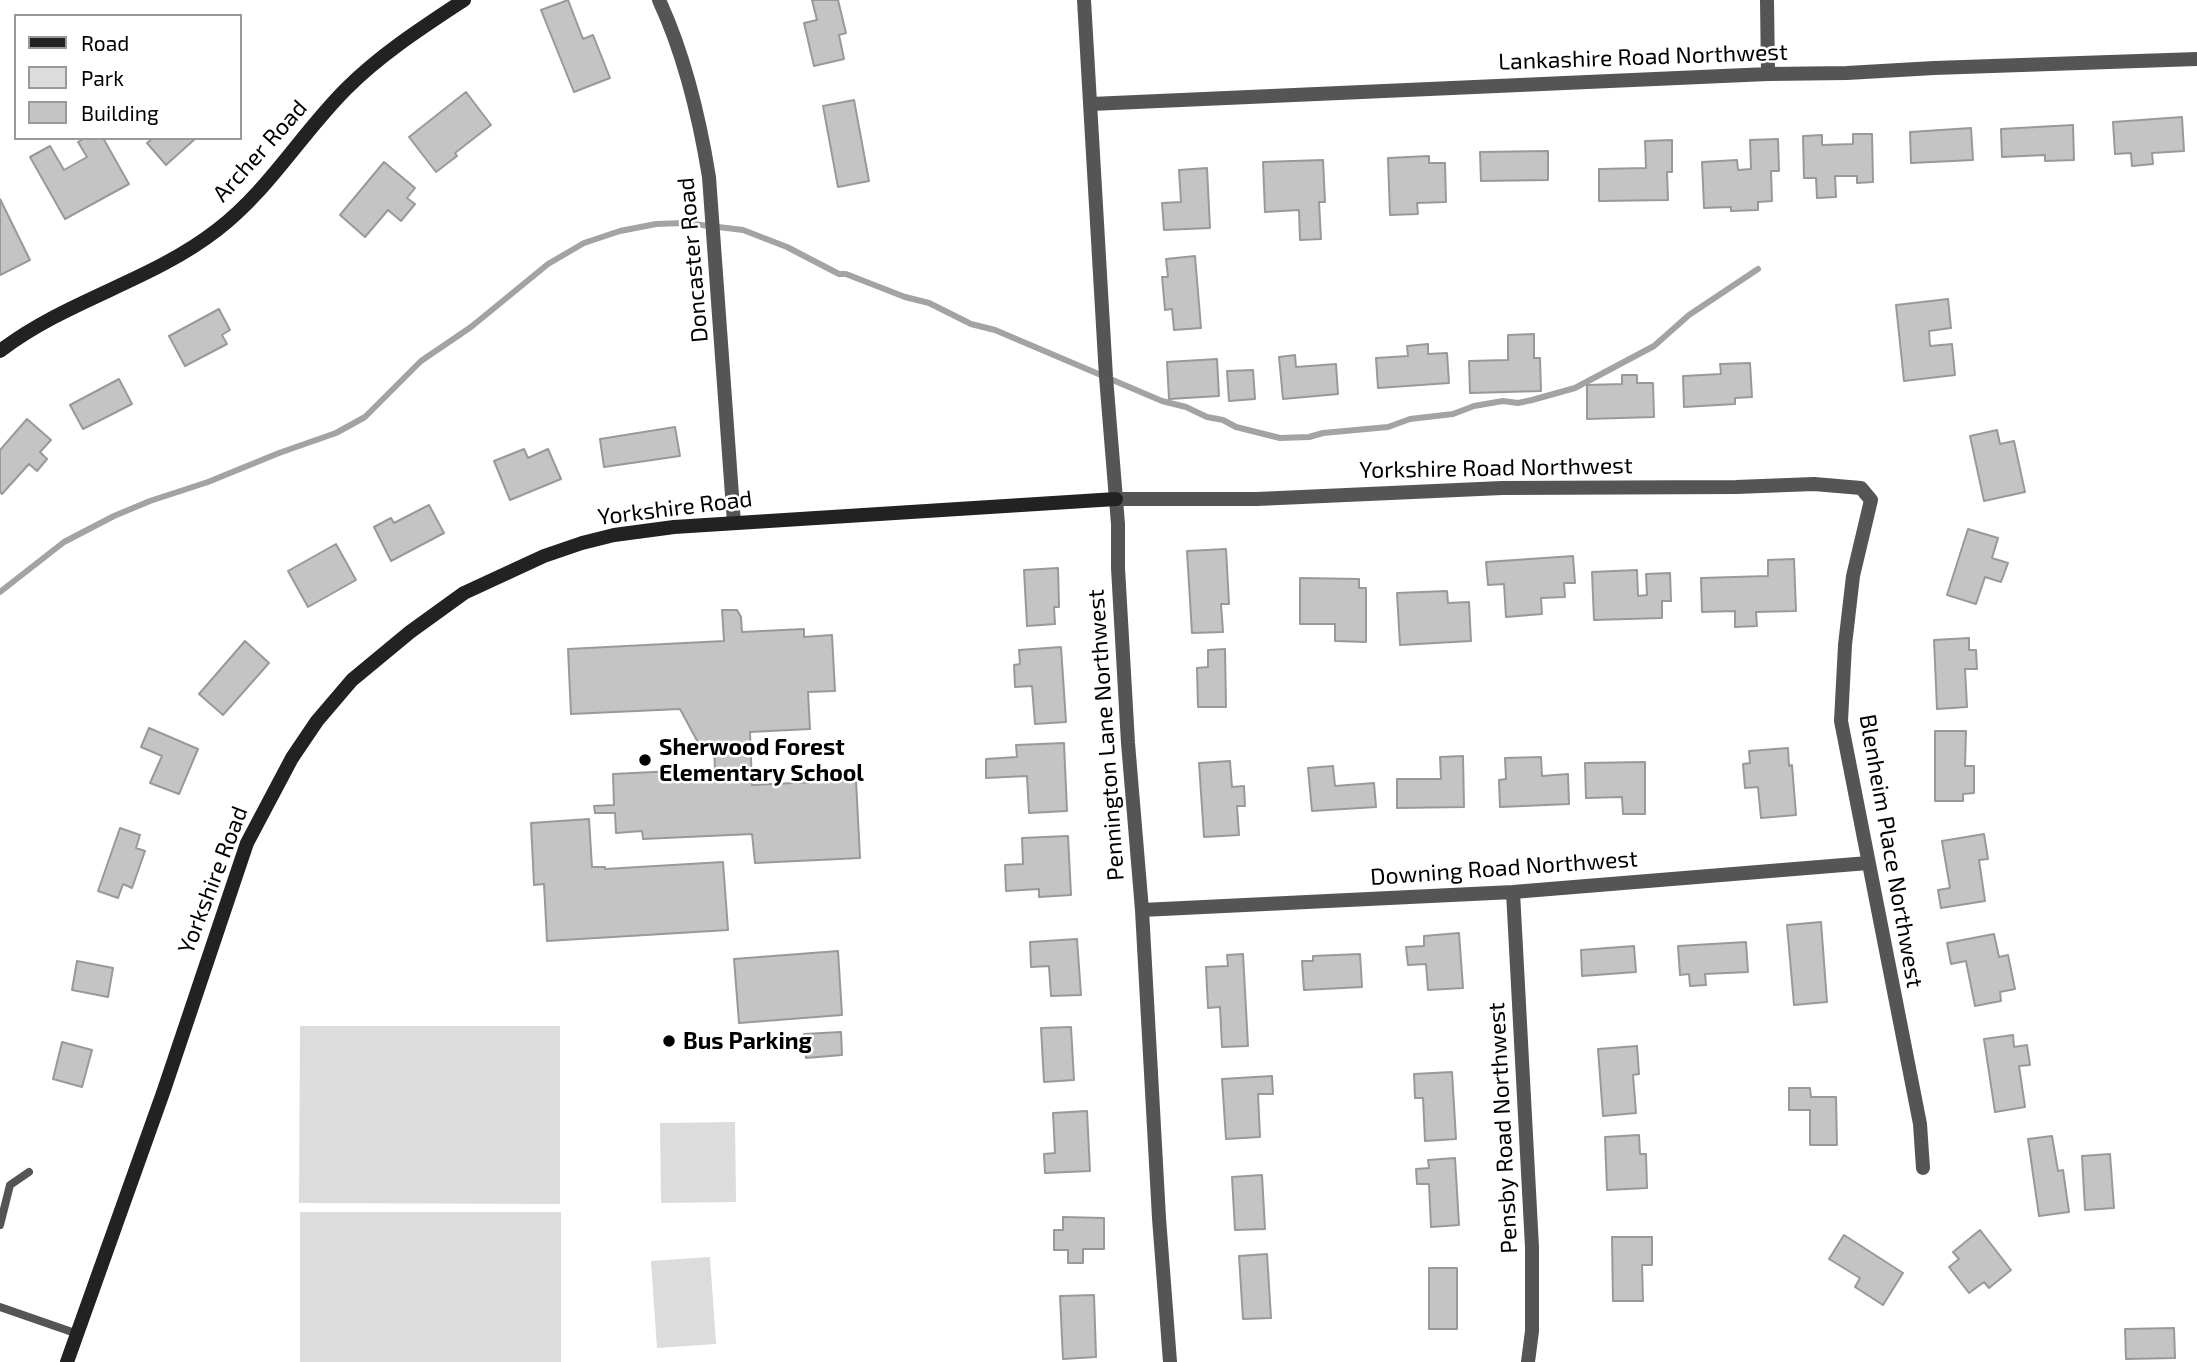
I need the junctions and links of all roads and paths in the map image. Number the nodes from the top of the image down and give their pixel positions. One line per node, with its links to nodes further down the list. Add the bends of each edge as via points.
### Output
1 (464, 0): 8 (street, Archer Road, via 364,72 248,203 196,246 68,308)
2 (659, 0): 11 (street, Doncaster Road, via 687,71 709,177)
3 (1084, 0): 7 (street, Pennington Lane Northwest)
4 (1767, 0): 6 (street)
5 (2197, 59): 6 (street, Lankashire Road Northwest)
6 (1768, 74): 7 (street, Lankashire Road Northwest)
7 (1091, 104): 9 (street, Pennington Lane Northwest)
8 (0, 351)
9 (1116, 499): 10 (street, Yorkshire Road Northwest, via 1814,484 1861,488); 11 (street, Yorkshire Road); 14 (street, Pennington Lane Northwest)
10 (1871, 500): 12 (street, Blenheim Place Northwest, via 1853,576 1841,721)
11 (734, 523): 19 (street, Yorkshire Road, via 593,540 481,585 429,618 352,680 317,720 247,843)
12 (1868, 863): 13 (street, Downing Road Northwest); 15 (street, Blenheim Place Northwest, via 1920,1124)
13 (1513, 892): 14 (street, Downing Road Northwest); 22 (street, Pensby Road Northwest, via 1532,1247)
14 (1142, 910): 21 (street, Pennington Lane Northwest)
15 (1923, 1168)
16 (29, 1172): 17 (lane, via 9,1185)
17 (0, 1225)
18 (0, 1307): 19 (lane)
19 (75, 1333): 20 (street, Yorkshire Road)
20 (67, 1362)
21 (1170, 1362)
22 (1528, 1362)

